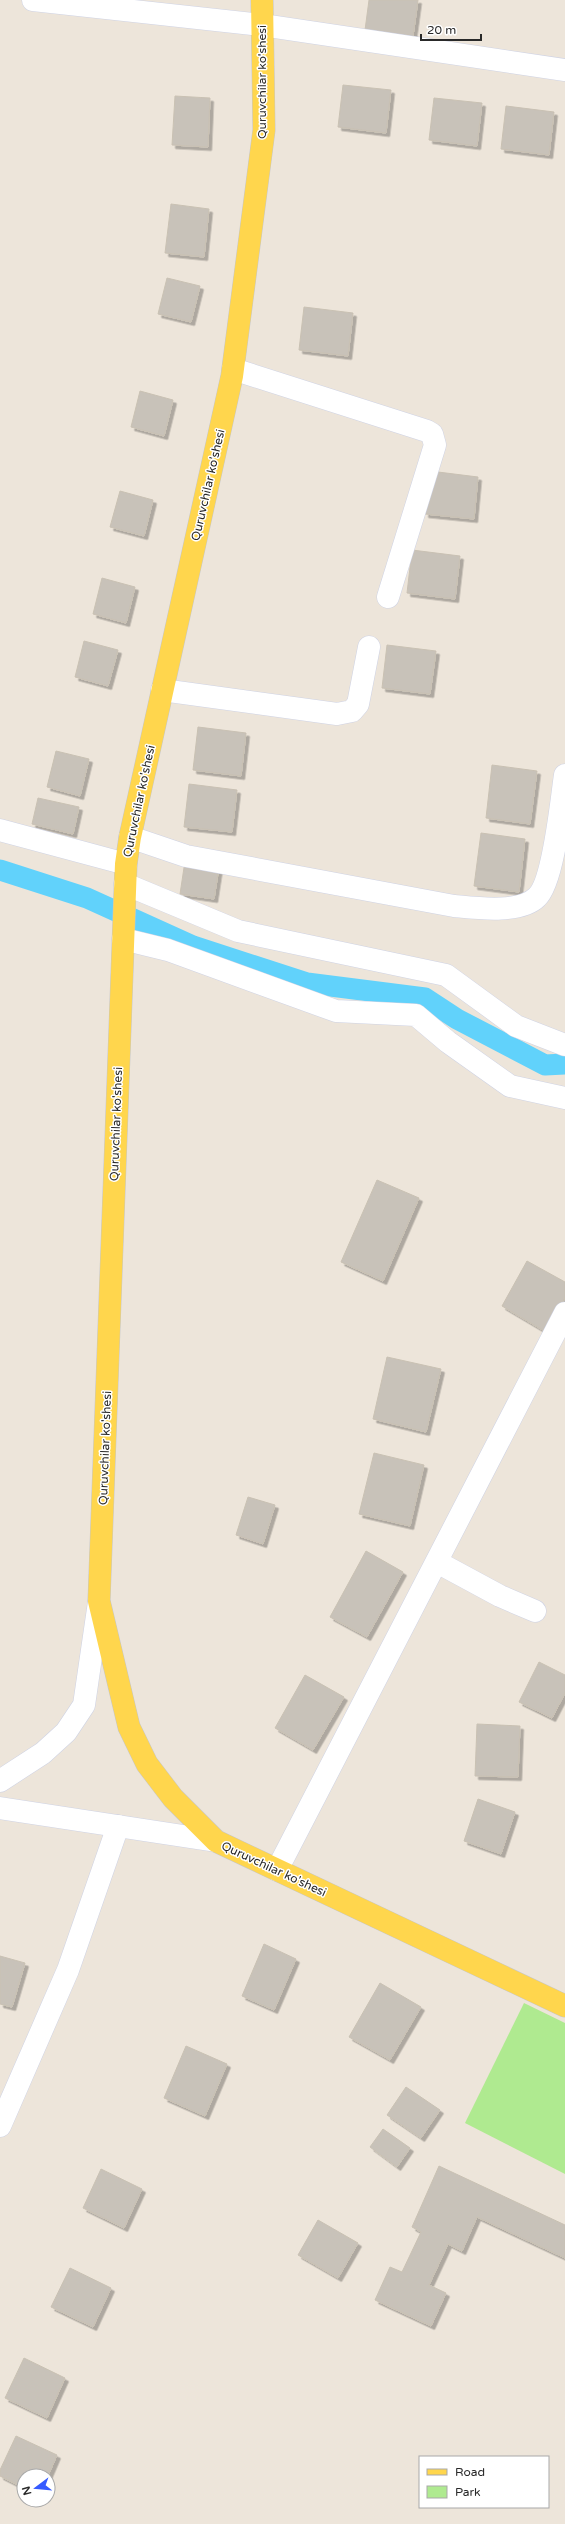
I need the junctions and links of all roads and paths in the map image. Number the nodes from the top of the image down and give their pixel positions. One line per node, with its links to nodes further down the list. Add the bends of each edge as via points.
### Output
1 (33, 0): 3 (street)
2 (262, 0): 3 (main road, Quruvchilar ko'shesi)
3 (262, 25): 4 (street); 5 (main road, Quruvchilar ko'shesi, via 264,130)
4 (565, 70)
5 (233, 369): 6 (street, via 432,434 435,445); 8 (main road, Quruvchilar ko'shesi)
6 (388, 597)
7 (369, 647): 8 (street, via 358,704 352,711 337,714)
8 (162, 690): 11 (main road, Quruvchilar ko'shesi)
9 (565, 775): 11 (street, via 548,879 537,897 525,904 494,909 454,906 186,856)
10 (0, 830): 12 (street)
11 (130, 837): 12 (main road, Quruvchilar ko'shesi)
12 (125, 881): 13 (main road, Quruvchilar ko'shesi); 14 (street, via 238,931 446,975 516,1026)
13 (123, 932): 15 (street, via 336,1011 416,1015 448,1042 510,1086); 18 (main road, Quruvchilar ko'shesi)
14 (565, 1045)
15 (565, 1098)
16 (565, 1313): 17 (street)
17 (437, 1562): 19 (street, via 500,1596); 24 (street)
18 (99, 1601): 20 (street, via 84,1704 66,1732 43,1752); 23 (main road, Quruvchilar ko'shesi, via 129,1727 147,1764 173,1798)
19 (535, 1611)
20 (0, 1781)
21 (0, 1808): 22 (street)
22 (118, 1826): 23 (street); 26 (street, via 68,1970)
23 (216, 1841): 24 (main road, Quruvchilar ko'shesi)
24 (277, 1870): 25 (main road, Quruvchilar ko'shesi)
25 (565, 2006)
26 (0, 2126)

